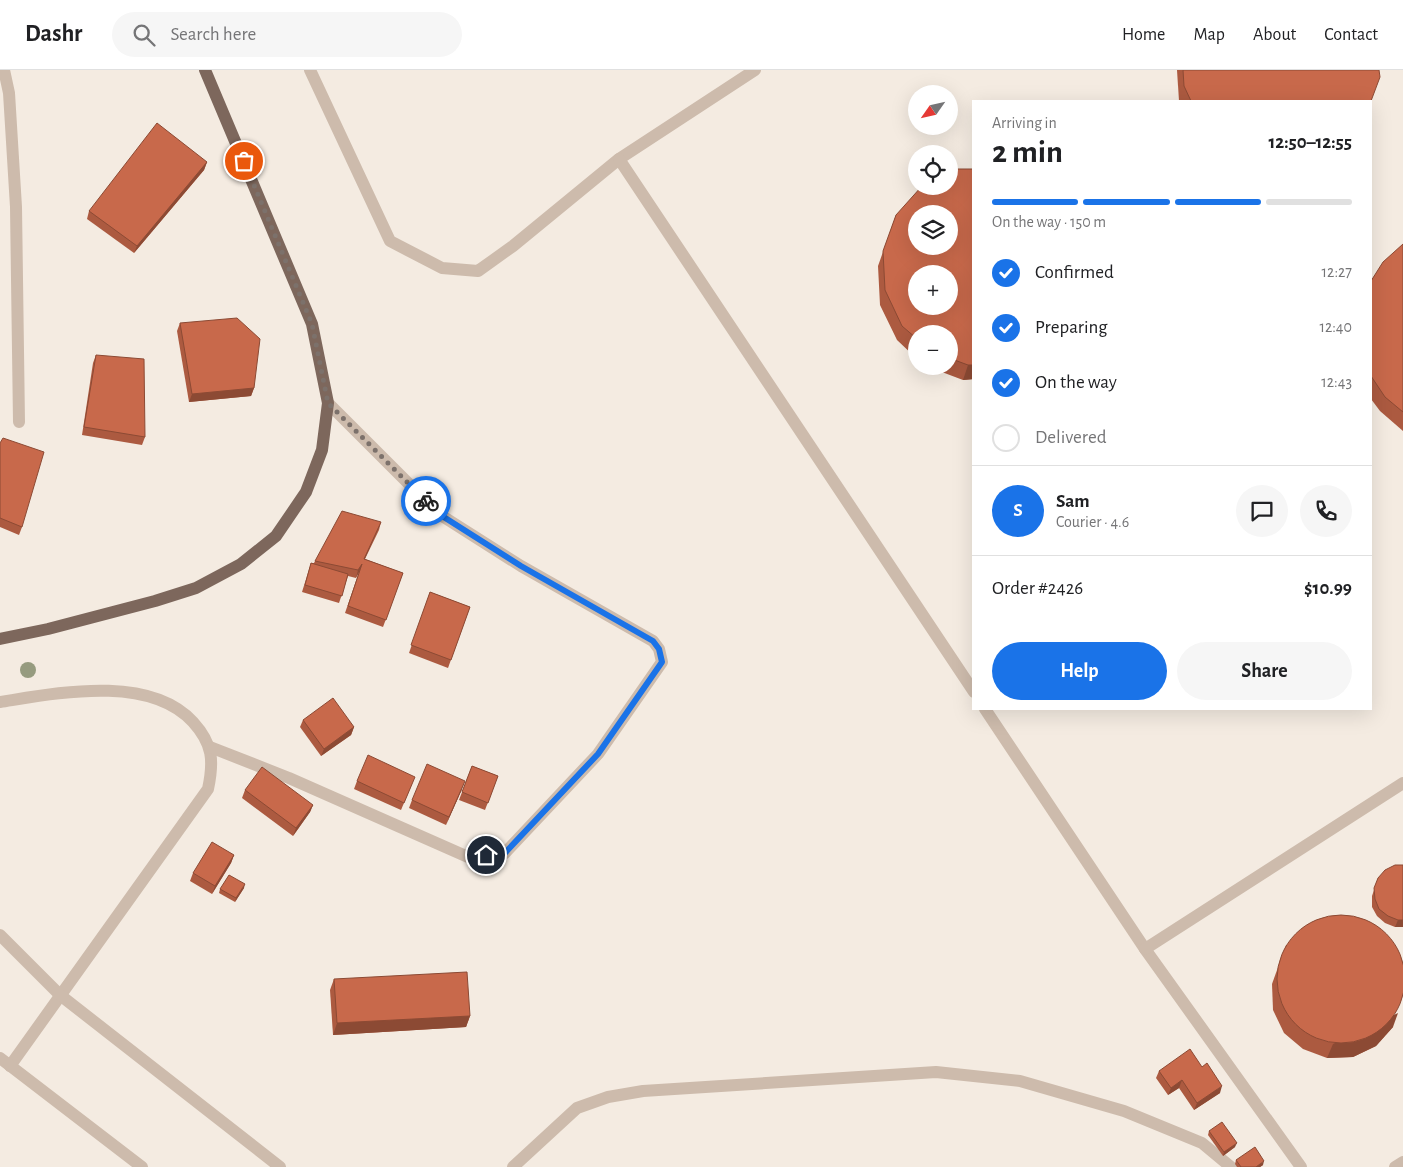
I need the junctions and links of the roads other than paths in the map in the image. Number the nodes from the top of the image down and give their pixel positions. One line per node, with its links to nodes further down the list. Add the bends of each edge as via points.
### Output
1 (4, 70): 7 (street, via 10,93 16,208)
2 (206, 70): 6 (main road, via 312,324)
3 (310, 70): 5 (street, via 390,240 442,268 478,271)
4 (755, 70): 5 (street)
5 (619, 159): 9 (street)
6 (328, 403): 8 (main road, via 322,450 306,492 276,536 241,564 196,588 156,601); 12 (street, via 439,514 521,566 653,641 662,662 598,754 504,854 468,857)
7 (19, 422)
8 (0, 639)
9 (972, 689)
10 (0, 702): 12 (street, via 73,691 123,692 162,700 184,713)
11 (986, 710): 15 (street)
12 (210, 747): 16 (street, via 213,768 208,789)
13 (1403, 783): 15 (street)
14 (0, 935): 16 (street)
15 (1145, 949): 23 (street)
16 (60, 995): 17 (street); 20 (street)
17 (5, 1062): 19 (street)
18 (1403, 1162): 24 (street)
19 (142, 1167)
20 (280, 1167)
21 (513, 1167): 22 (street, via 577,1108 608,1097 643,1091 936,1072 1020,1081 1124,1111 1202,1143)
22 (1231, 1167)
23 (1301, 1167)
24 (1395, 1167)

